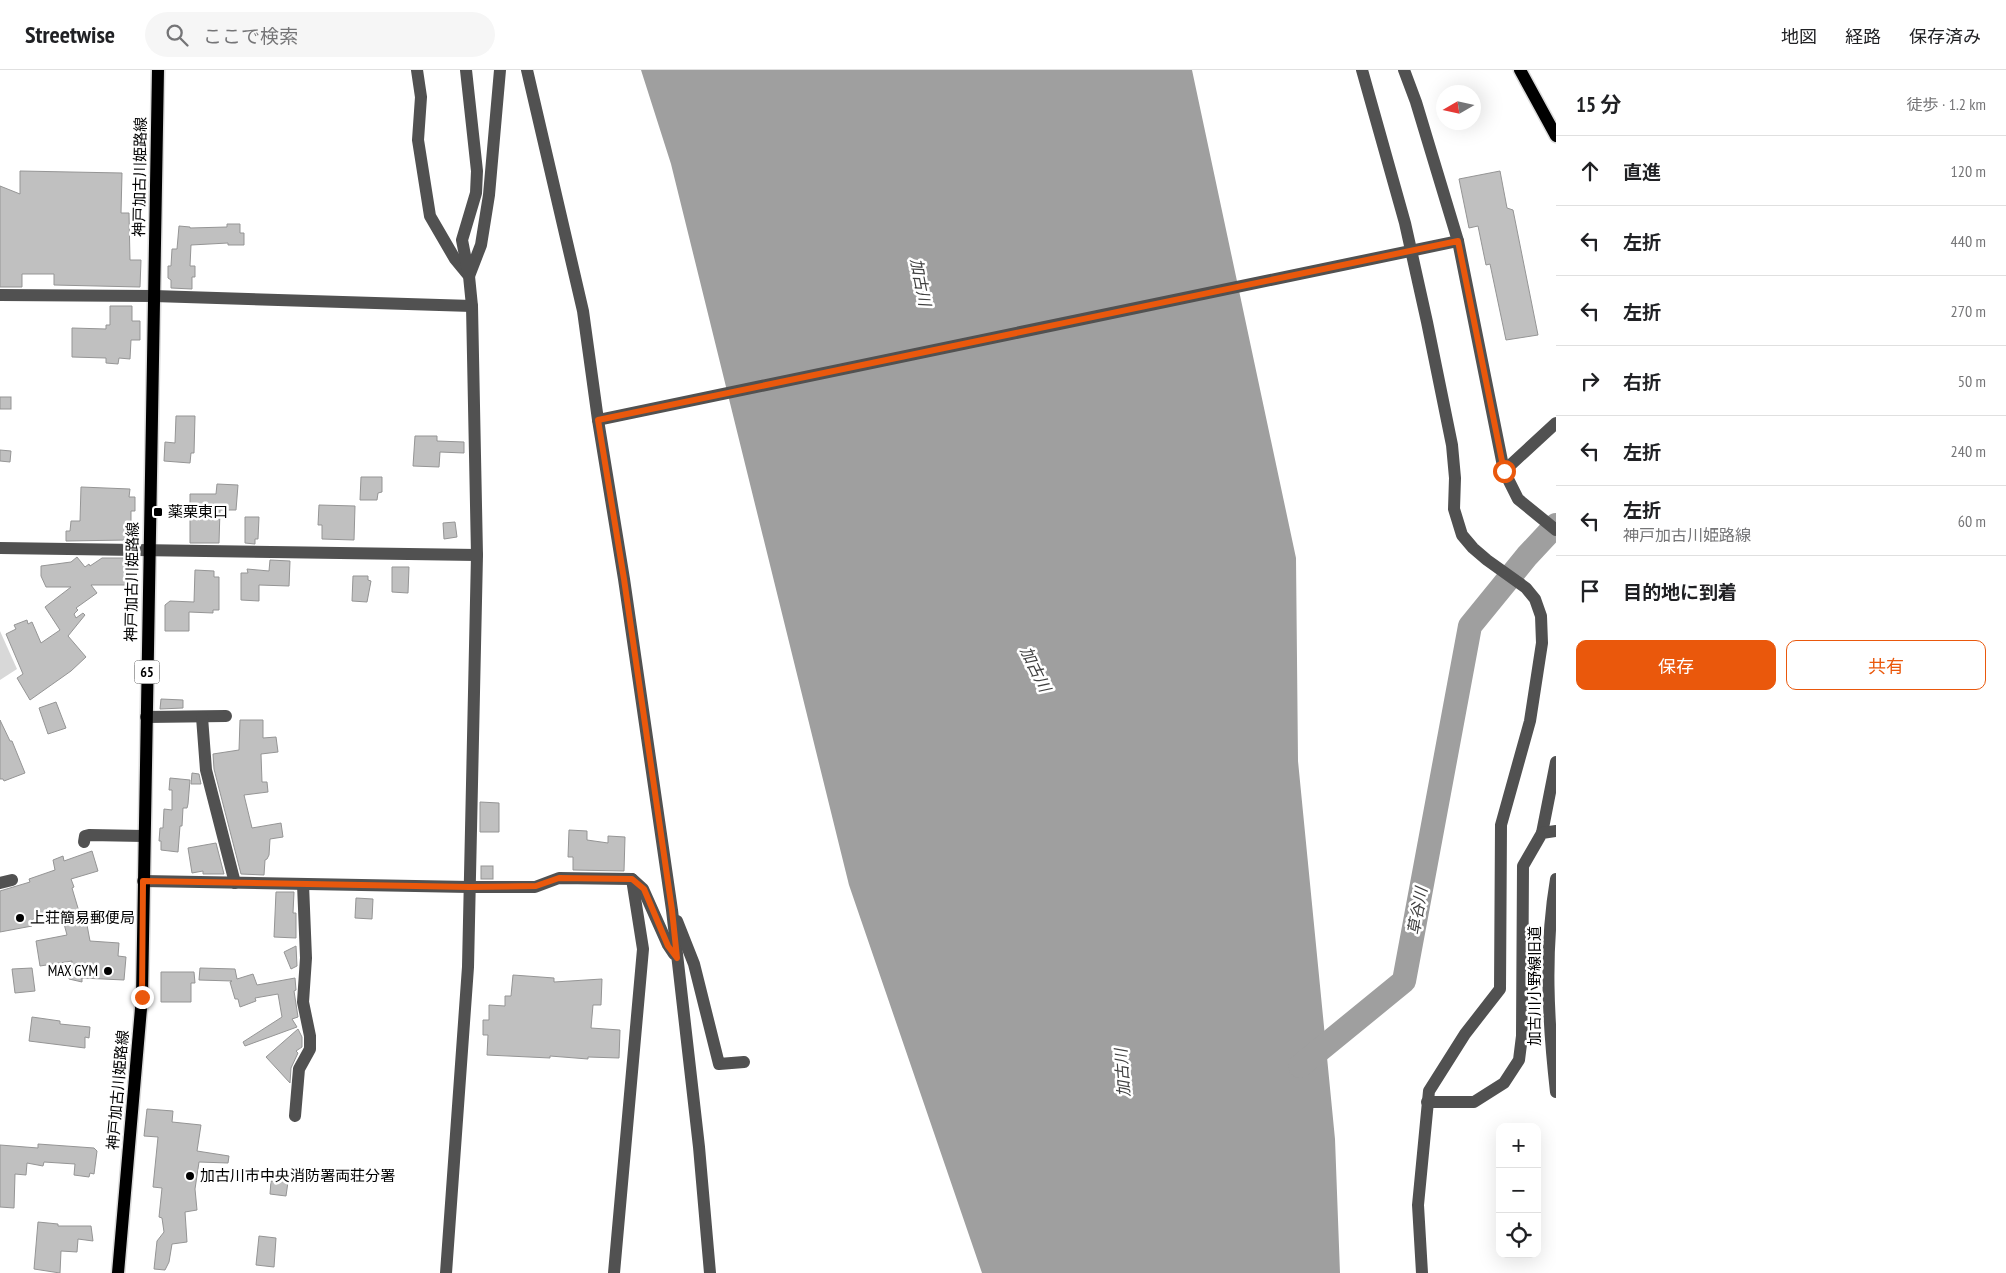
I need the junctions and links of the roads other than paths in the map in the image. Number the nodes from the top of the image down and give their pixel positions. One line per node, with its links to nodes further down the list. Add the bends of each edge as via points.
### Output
1 (158, 70): 13 (main road, 神戸加古川姫路線 / 65)
2 (417, 70): 11 (street, via 420,97 418,140 430,216 454,259)
3 (466, 70): 11 (street, via 478,171 476,193 462,240)
4 (500, 70): 11 (street, via 490,196 481,245)
5 (527, 70): 15 (street, via 583,311)
6 (1362, 70): 40 (street, via 1405,223 1427,322 1452,445 1454,509 1462,535 1487,560 1526,588 1535,599 1541,616 1542,643 1530,721 1501,825 1500,989 1465,1034 1429,1091)
7 (1404, 70): 10 (street)
8 (1520, 70): 9 (main road)
9 (1556, 136)
10 (1458, 241): 15 (street, bridge); 17 (street)
11 (469, 276): 14 (street)
12 (0, 295): 13 (street)
13 (154, 296): 14 (street); 20 (main road, 神戸加古川姫路線 / 65)
14 (472, 306): 21 (street)
15 (598, 420): 36 (street)
16 (1556, 423): 17 (street)
17 (1504, 471): 18 (street, via 1518,499)
18 (1556, 530)
19 (0, 548): 20 (street)
20 (149, 551): 21 (street); 23 (main road, 神戸加古川姫路線 / 65)
21 (477, 555): 35 (street)
22 (226, 716): 24 (street)
23 (146, 717): 24 (street); 28 (main road, 神戸加古川姫路線 / 65)
24 (202, 717): 33 (street, via 206,770)
25 (1556, 762): 27 (street)
26 (1556, 831): 27 (street)
27 (1542, 833): 40 (street, via 1523,866 1522,1036 1519,1060 1504,1083 1474,1102)
28 (144, 836): 29 (street, via 89,835 85,836); 32 (main road, 神戸加古川姫路線 / 65)
29 (84, 842)
30 (632, 879): 35 (street, via 559,878 536,886); 37 (street, via 644,889 668,946); 44 (street, via 643,949)
31 (1556, 879): 39 (street, 加古川小野線旧道, via 1548,966)
32 (143, 881): 33 (street); 42 (main road, 神戸加古川姫路線 / 65, via 142,997)
33 (235, 883): 34 (street)
34 (303, 884): 35 (street); 41 (street, via 306,958 303,1002 310,1049 299,1069)
35 (469, 887): 43 (street, via 468,967)
36 (672, 910): 37 (street); 38 (street, via 694,964 720,1064)
37 (677, 958): 45 (street, via 700,1147)
38 (744, 1062)
39 (1556, 1092)
40 (1428, 1102): 46 (street, via 1418,1206)
41 (295, 1116)
42 (118, 1273)
43 (446, 1273)
44 (614, 1273)
45 (710, 1273)
46 (1422, 1273)

